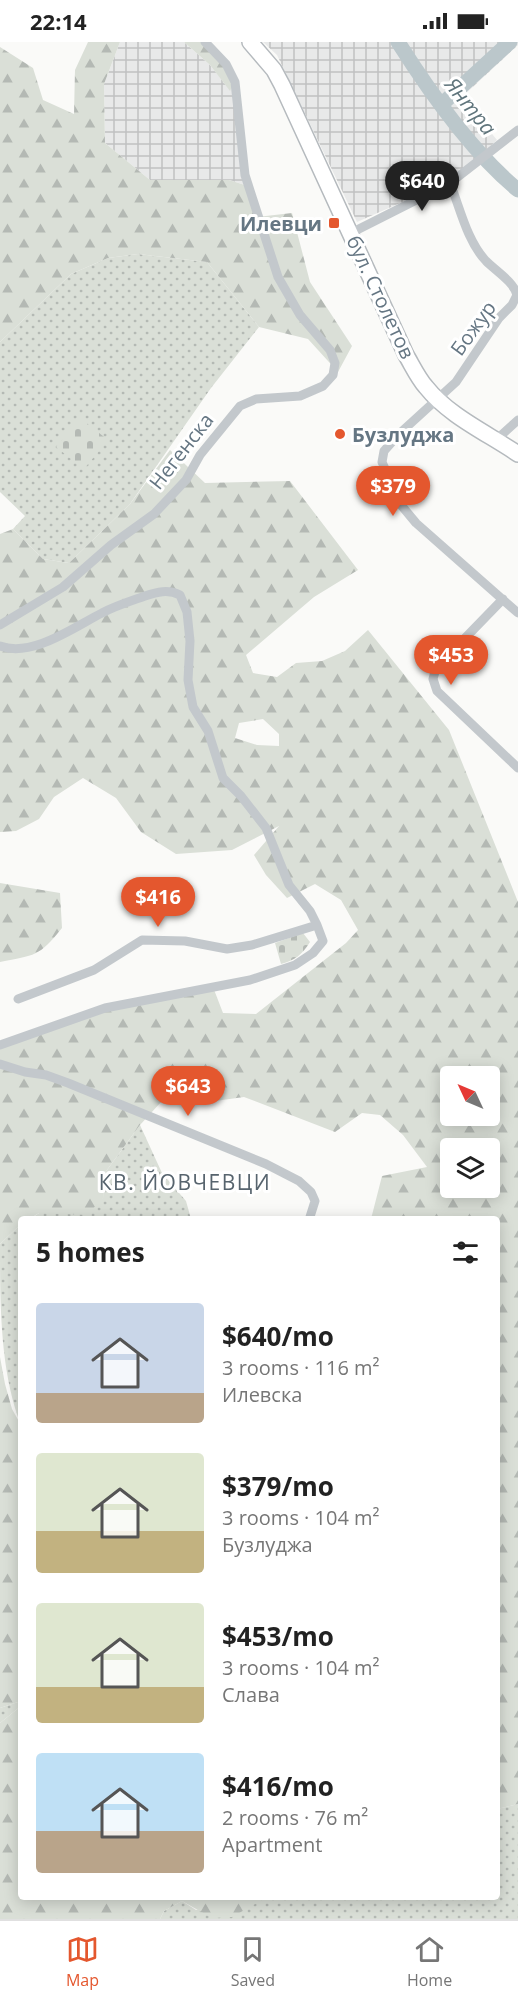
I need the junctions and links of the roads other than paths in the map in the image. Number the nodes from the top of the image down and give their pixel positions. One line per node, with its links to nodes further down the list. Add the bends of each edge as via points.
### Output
1 (205, 42): 12 (street, Негенска, via 226,64 235,82 245,175 278,278 295,307 330,350 335,370 329,381 313,392 255,399 240,406 200,455 186,480 154,514 63,587)
2 (250, 42): 5 (main road, бул. Столетов, via 282,85)
3 (518, 130): 4 (street)
4 (450, 183): 5 (street); 6 (street, Божур, via 478,250 516,288 518,295 456,382)
5 (351, 232): 6 (main road, бул. Столетов, via 406,355)
6 (437, 399): 8 (main road, бул. Столетов); 10 (street, via 384,451 382,462 401,505 416,523)
7 (518, 420): 8 (street)
8 (497, 440): 9 (main road, бул. Столетов)
9 (518, 453)
10 (503, 599): 11 (street); 14 (street, via 436,668 433,679 437,691)
11 (518, 613)
12 (0, 625)
13 (0, 646): 15 (street, via 22,649 51,640 135,599 172,591 180,595 187,612 188,680 193,706 208,730 223,778 266,828 289,885)
14 (518, 768)
15 (317, 925): 16 (street, via 227,949 185,941 142,940 94,970); 17 (street, via 323,941 295,965 250,980 105,1008)
16 (18, 999)
17 (0, 1045)
18 (0, 1064): 19 (street, via 69,1083 266,1164 311,1192 315,1201)
19 (310, 1216)

